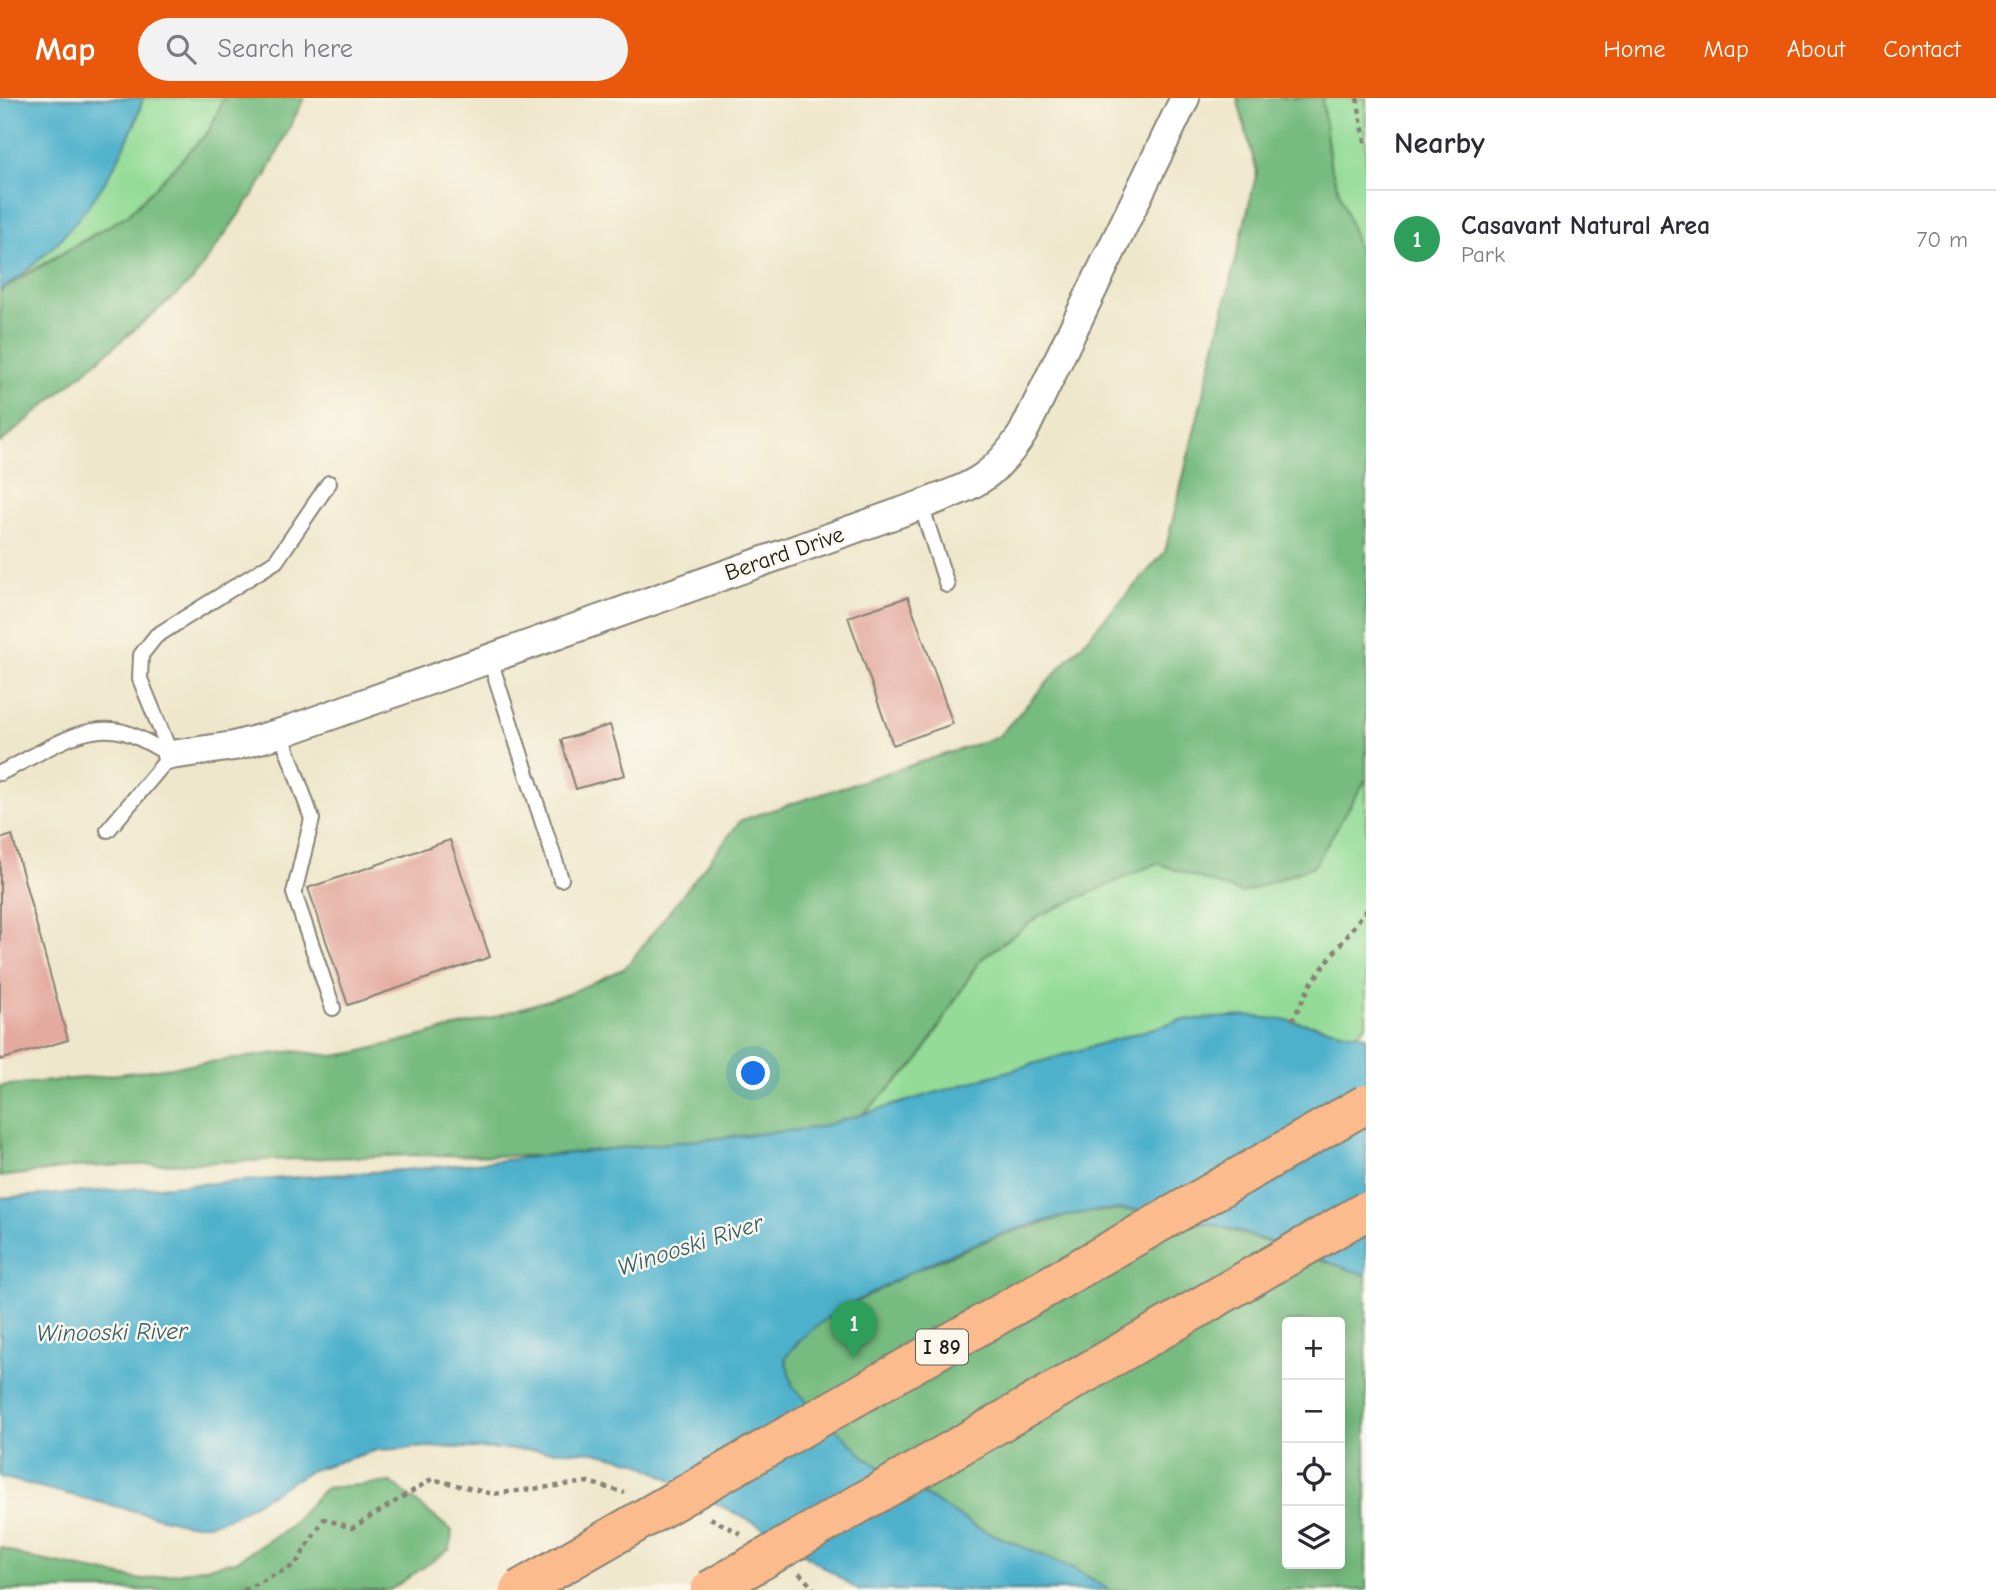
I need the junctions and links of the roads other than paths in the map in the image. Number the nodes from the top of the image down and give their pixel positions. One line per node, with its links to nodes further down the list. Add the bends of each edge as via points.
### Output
1 (1185, 98): 3 (street, Berard Drive, via 1017,442 986,478)
2 (329, 483): 7 (lane, via 276,561 156,636 141,655 140,679)
3 (920, 505): 4 (lane); 5 (street, Berard Drive)
4 (947, 585)
5 (489, 657): 6 (street, Berard Drive); 10 (lane)
6 (281, 733): 7 (street, Berard Drive, via 234,746); 11 (lane, via 312,819 294,893)
7 (171, 755): 8 (lane, via 126,732 97,731 63,741); 9 (lane)
8 (0, 773)
9 (108, 831)
10 (561, 878)
11 (333, 1008)
12 (1366, 1104): 14 (highway, I 89, bridge)
13 (1366, 1210): 15 (highway, bridge)
14 (519, 1590)
15 (710, 1590)

